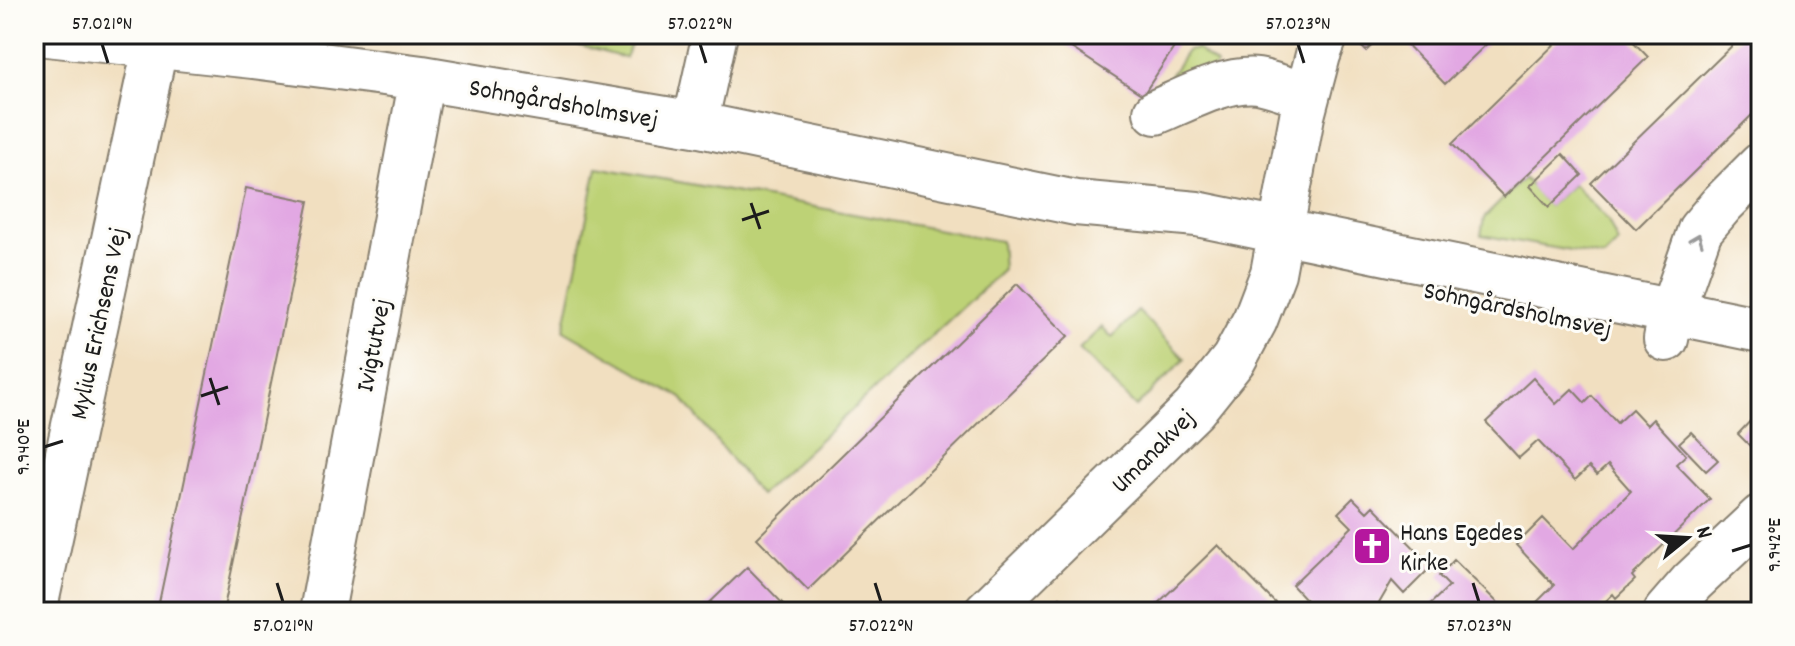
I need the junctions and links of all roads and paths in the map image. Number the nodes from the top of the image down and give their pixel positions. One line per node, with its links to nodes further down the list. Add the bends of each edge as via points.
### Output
1 (47, 34): 3 (street, Sohngårdsholmsvej)
2 (715, 34): 7 (street)
3 (157, 40): 5 (street, Sohngårdsholmsvej); 14 (street, Mylius Erichsens Vej)
4 (1317, 61): 6 (street, via 1257,81 1225,84); 9 (street, Umanakvej)
5 (422, 78): 7 (street, Sohngårdsholmsvej); 15 (street, Ivigtutvej)
6 (1156, 112)
7 (695, 124): 9 (street, Sohngårdsholmsvej, via 1076,203 1197,214)
8 (1761, 165): 10 (street, one-way to 8, via 1700,230)
9 (1278, 245): 10 (street, Sohngårdsholmsvej); 16 (street, Umanakvej, via 1255,320 1234,359 1194,409)
10 (1668, 326): 11 (street, Sohngårdsholmsvej); 12 (street, Sohngårdsholmsvej)
11 (1761, 330)
12 (1761, 358)
13 (1761, 517): 17 (street)
14 (34, 612)
15 (322, 612)
16 (986, 612)
17 (1666, 612)

